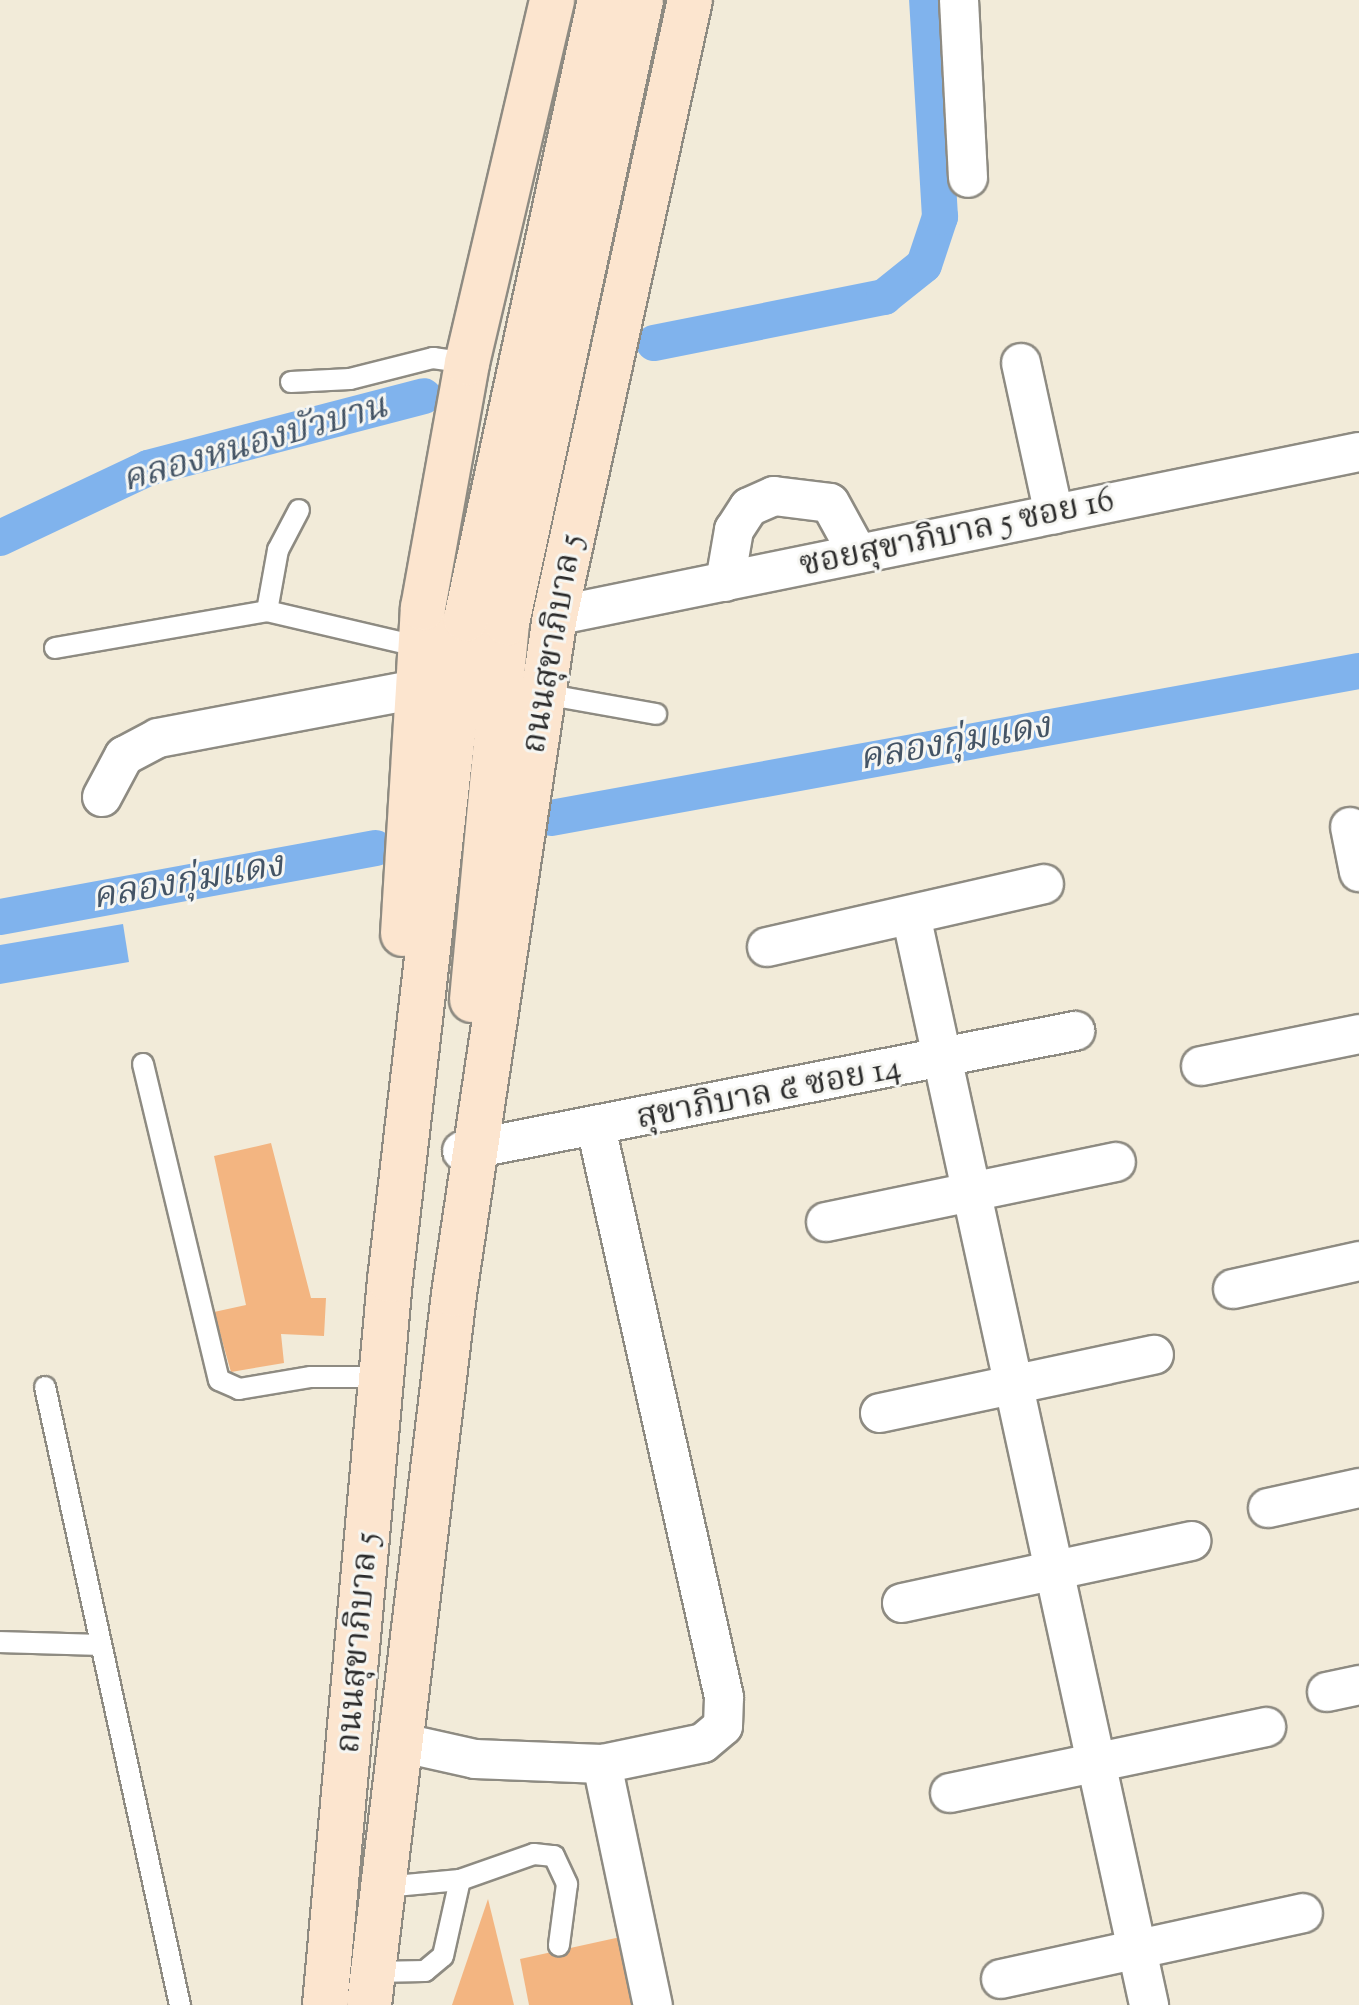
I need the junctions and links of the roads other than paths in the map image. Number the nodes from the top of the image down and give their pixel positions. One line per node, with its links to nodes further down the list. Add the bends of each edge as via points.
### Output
1 (552, 0): 7 (main road, ถนนสุขาภิบาล 5)
2 (600, 0): 24 (main road, ถนนสุขาภิบาล 5, via 466,619)
3 (641, 0): 24 (main road, ถนนสุขาภิบาล 5)
4 (690, 0): 16 (main road, ถนนสุขาภิบาล 5)
5 (959, 0): 6 (street)
6 (968, 178)
7 (467, 363): 9 (lane, via 433,358 350,379); 17 (main road, ถนนสุขาภิบาล 5)
8 (1021, 363): 12 (street)
9 (291, 382)
10 (1359, 452): 12 (street, ซอยสุขาภิบาล 5 ซอย 16)
11 (299, 510): 15 (lane, via 278,550)
12 (1054, 514): 13 (street, ซอยสุขาภิบาล 5 ซอย 16)
13 (858, 554): 14 (street, ซอยสุขาภิบาล 5 ซอย 16); 14 (street, via 830,503 774,496 749,507 734,530)
14 (725, 582): 16 (street, ซอยสุขาภิบาล 5 ซอย 16)
15 (267, 611): 17 (lane); 18 (lane)
16 (555, 616): 20 (main road, ถนนสุขาภิบาล 5)
17 (421, 647): 19 (main road, ถนนสุขาภิบาล 5)
18 (55, 648)
19 (417, 689): 22 (street, via 158,738 124,756); 40 (main road, ถนนสุขาภิบาล 5)
20 (544, 694): 21 (lane); 35 (main road, ถนนสุขาภิบาล 5)
21 (656, 714)
22 (102, 797)
23 (1350, 827): 25 (street)
24 (462, 833): 35 (main road, ถนนสุขาภิบาล 5); 40 (main road, ถนนสุขาภิบาล 5)
25 (1359, 872)
26 (1044, 884): 27 (street)
27 (911, 915): 28 (street); 31 (street)
28 (767, 947)
29 (1075, 1031): 31 (street, สุขาภิบาล ๕ ซอย 14)
30 (1359, 1034): 33 (street)
31 (943, 1061): 34 (street, สุขาภิบาล ๕ ซอย 14); 37 (street)
32 (143, 1064): 43 (lane, via 219,1380 239,1389 311,1377)
33 (1201, 1066)
34 (596, 1127): 35 (street, สุขาภิบาล ๕ ซอย 14); 56 (street, via 724,1697 723,1726 703,1743)
35 (469, 1150): 55 (main road, ถนนสุขาภิบาล 5)
36 (1116, 1162): 37 (street)
37 (972, 1194): 38 (street); 45 (street)
38 (826, 1222)
39 (1359, 1261): 41 (street)
40 (390, 1280): 43 (main road, ถนนสุขาภิบาล 5)
41 (1233, 1289)
42 (1154, 1355): 45 (street)
43 (380, 1377): 67 (main road, ถนนสุขาภิบาล 5)
44 (45, 1387): 53 (lane)
45 (1015, 1387): 46 (street); 50 (street)
46 (880, 1413)
47 (1359, 1488): 48 (street)
48 (1268, 1508)
49 (1191, 1541): 50 (street)
50 (1054, 1573): 51 (street); 57 (street)
51 (902, 1603)
52 (0, 1642): 53 (lane)
53 (100, 1645): 66 (lane)
54 (1266, 1727): 57 (street)
55 (399, 1742): 56 (street, via 475,1759); 60 (main road, ถนนสุขาภิบาล 5)
56 (602, 1764): 68 (street)
57 (1098, 1766): 58 (street); 63 (street)
58 (950, 1793)
59 (460, 1880): 60 (lane); 62 (lane, via 534,1854 554,1856 567,1884); 65 (lane, via 443,1956 425,1971)
60 (384, 1887): 65 (main road, ถนนสุขาภิบาล 5)
61 (1303, 1913): 63 (street)
62 (559, 1945)
63 (1136, 1950): 64 (street); 69 (street)
64 (1001, 1979)
65 (371, 1988)
66 (180, 2005)
67 (325, 2005)
68 (653, 2005)
69 (1149, 2005)

